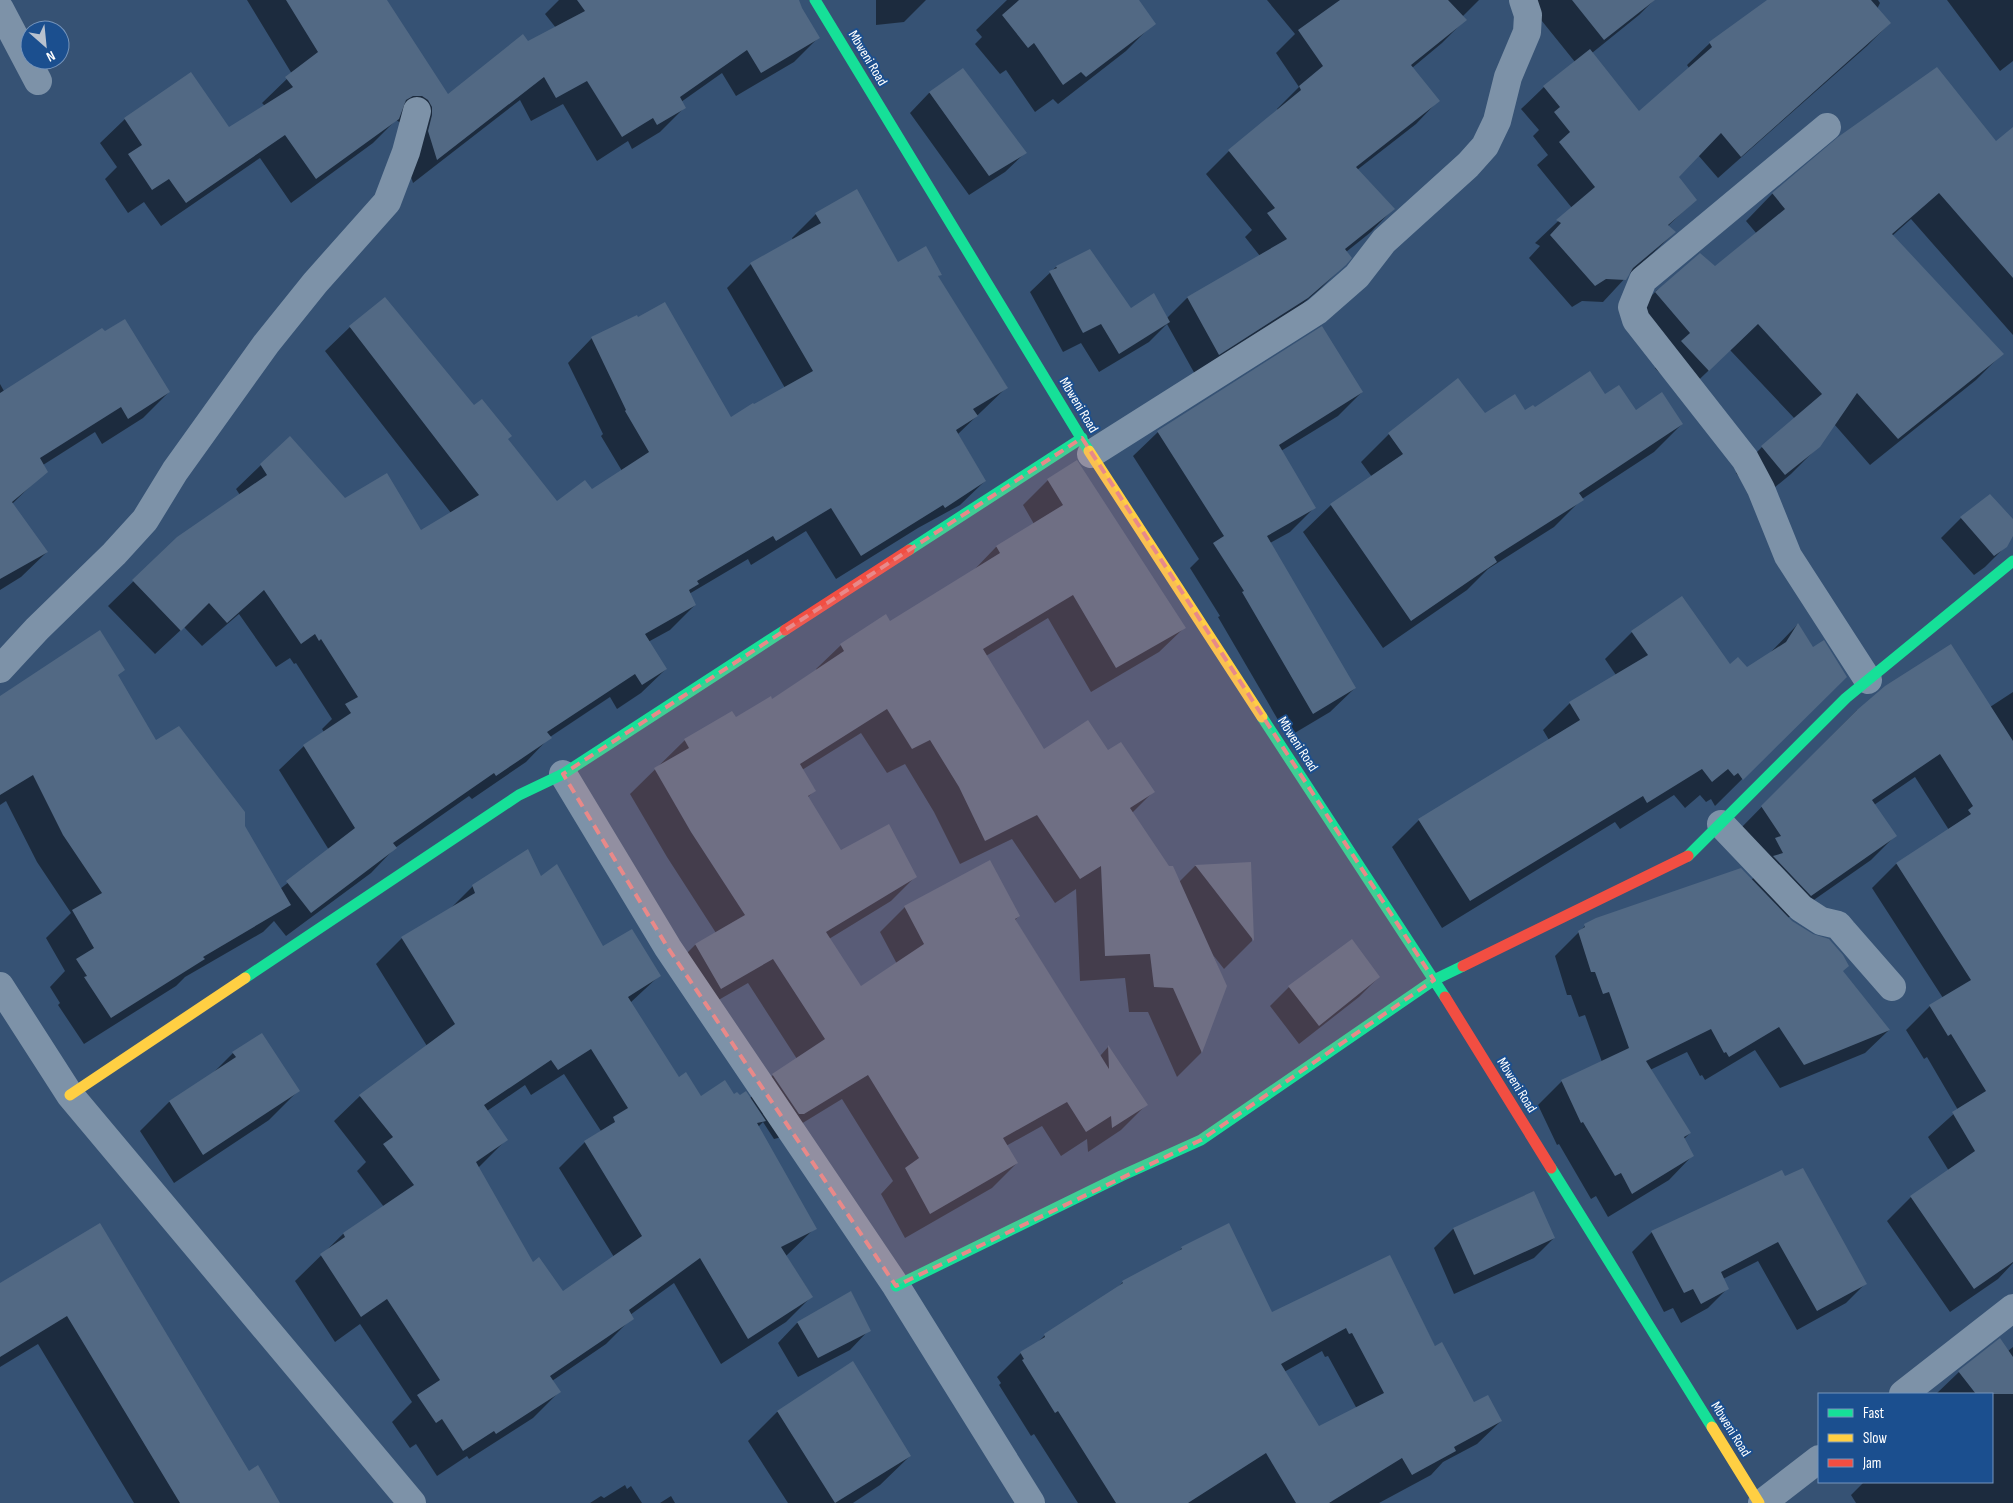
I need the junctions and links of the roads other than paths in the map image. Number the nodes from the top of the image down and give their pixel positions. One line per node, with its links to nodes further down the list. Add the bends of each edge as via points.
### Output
1 (815, 0): 7 (street, Mbweni Road)
2 (1523, 0): 7 (street, via 1528,15 1528,32 1508,77 1496,121 1485,146 1468,165 1384,241 1357,276 1317,312)
3 (0, 9): 4 (street)
4 (38, 81)
5 (417, 111): 9 (street, via 387,202 266,344 175,471 145,520)
6 (1827, 127): 10 (street, via 1643,280 1632,307 1636,320 1745,459 1788,556)
7 (1086, 446): 11 (street); 13 (street, Mbweni Road)
8 (2013, 561): 10 (street)
9 (0, 669)
10 (1868, 680): 12 (street, via 1846,698)
11 (562, 774): 16 (street, via 519,794); 17 (street, via 668,948)
12 (1721, 824): 13 (street, via 1691,856); 15 (street, via 1801,908 1821,921 1838,925)
13 (1434, 980): 17 (street, via 1201,1140); 23 (street, Mbweni Road)
14 (0, 986): 16 (street)
15 (1892, 986)
16 (70, 1095): 21 (street)
17 (896, 1286): 22 (street)
18 (2013, 1308): 19 (street)
19 (1904, 1393)
20 (1818, 1460): 23 (street)
21 (412, 1503)
22 (1031, 1503)
23 (1761, 1503)

